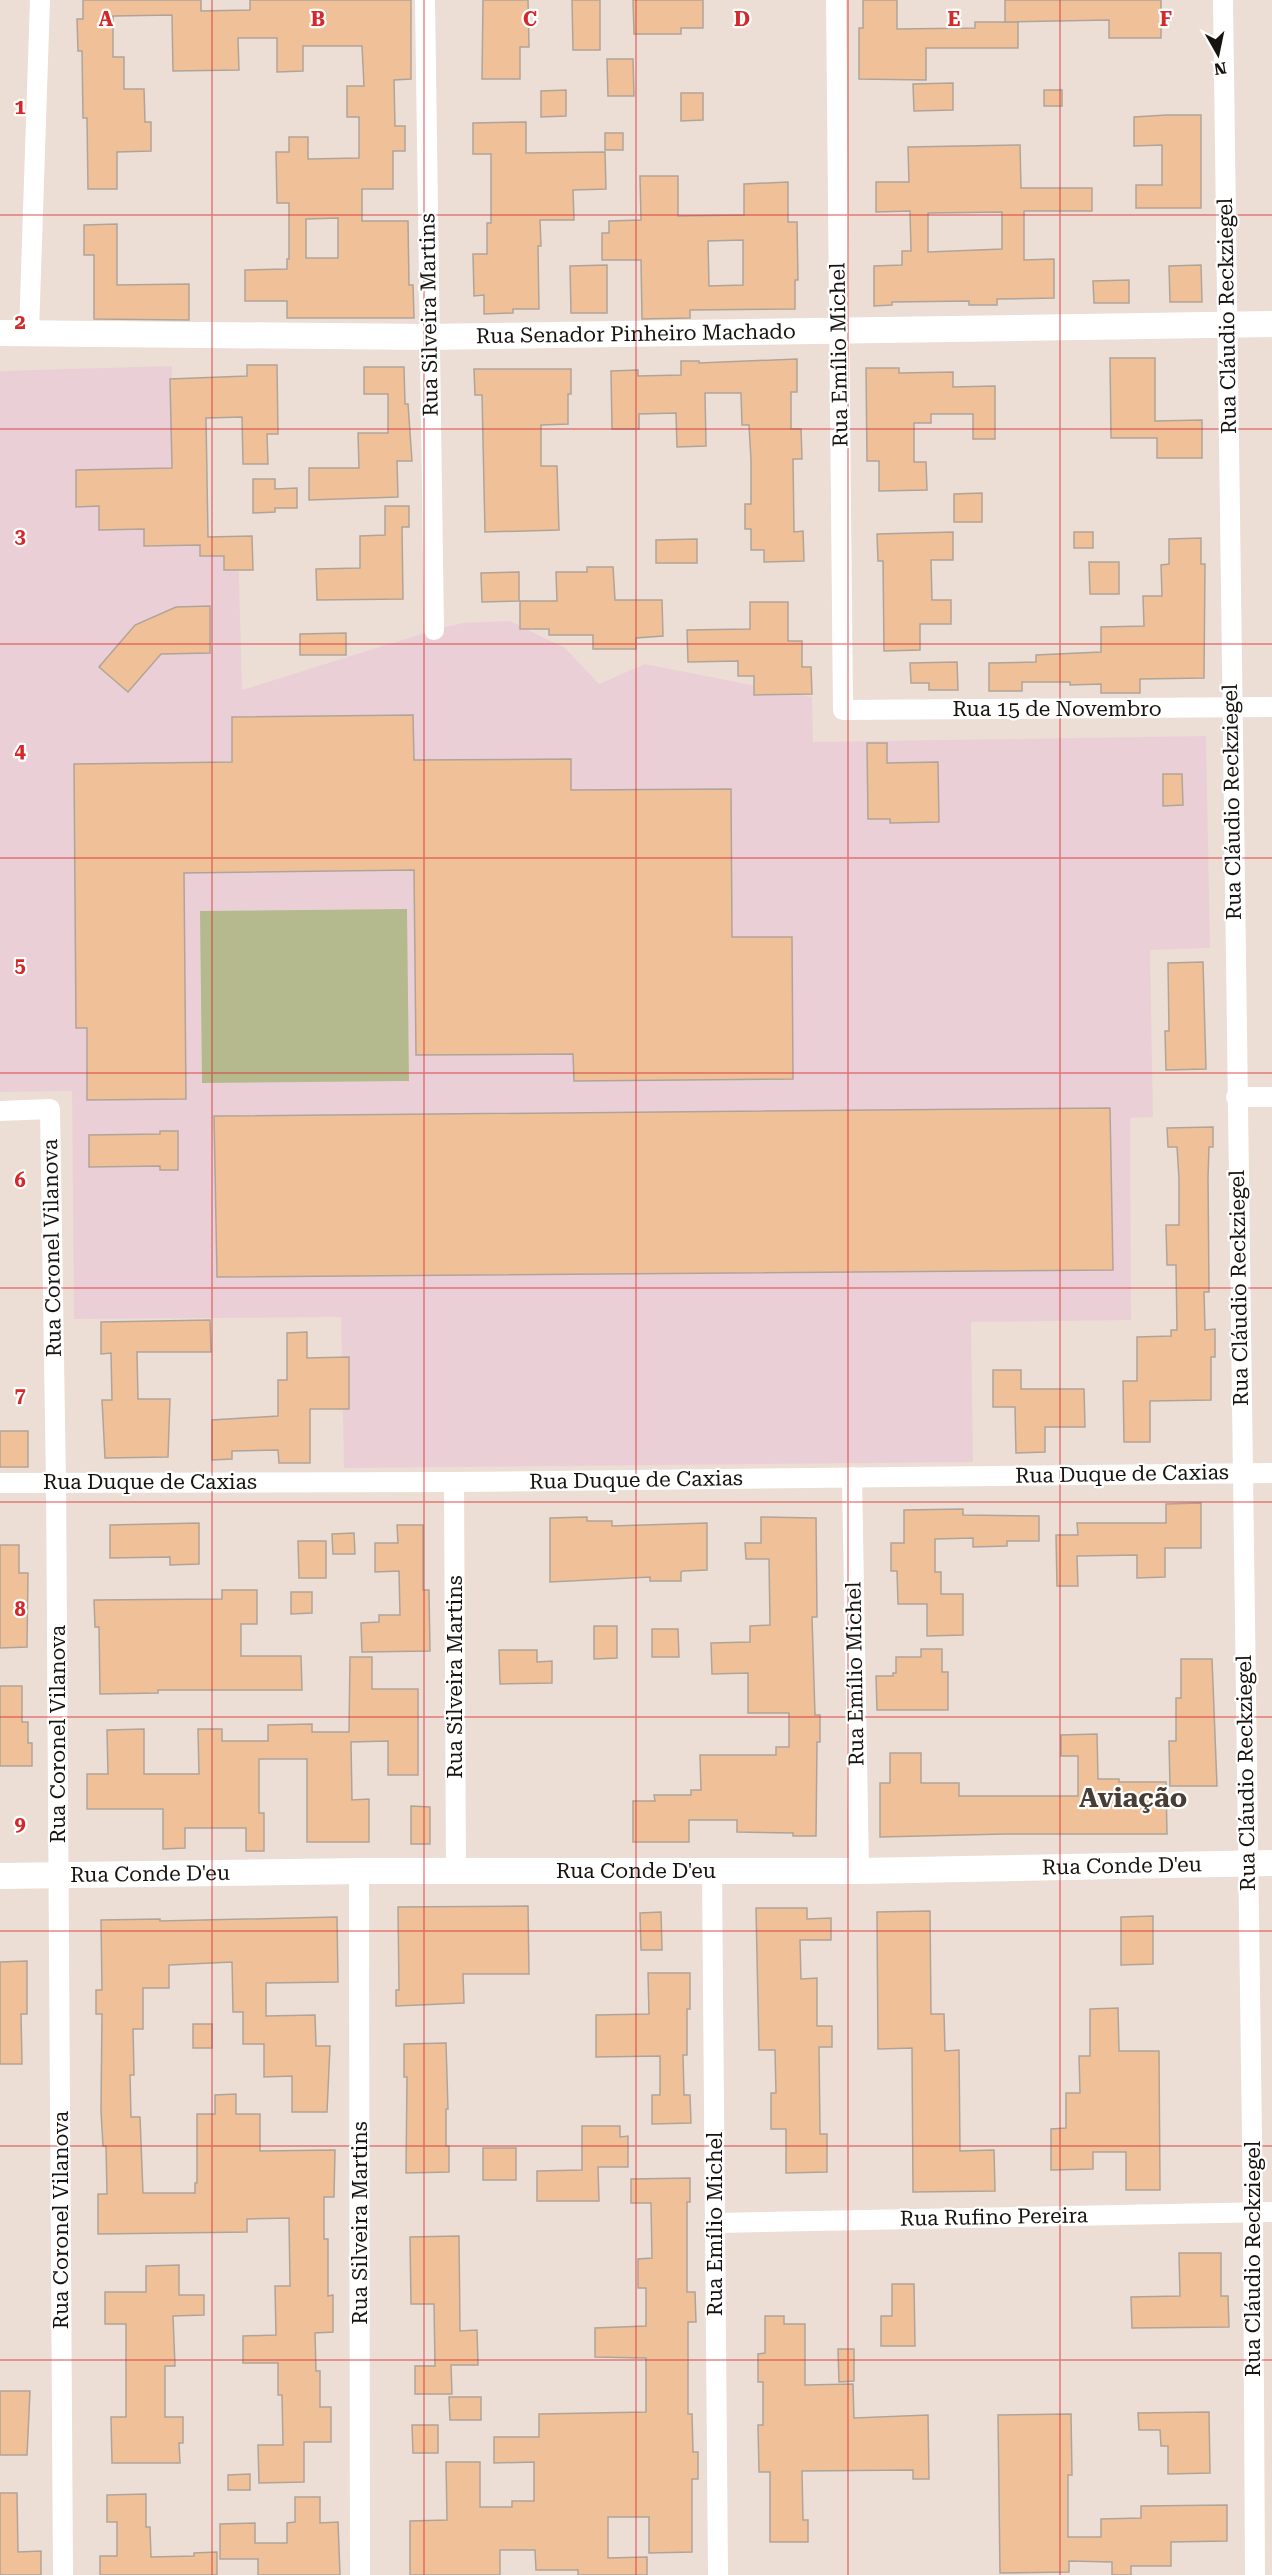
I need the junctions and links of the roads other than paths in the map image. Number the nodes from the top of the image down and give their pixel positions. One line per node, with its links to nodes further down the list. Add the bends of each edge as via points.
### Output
1 (40, 0): 8 (street)
2 (425, 0): 10 (street, Rua Silveira Martins)
3 (836, 0): 7 (street, Rua Emílio Michel)
4 (1223, 0): 6 (street, Rua Cláudio Reckziegel)
5 (1272, 324): 6 (street, Rua Senador Pinheiro Machado)
6 (1227, 325): 7 (street, Rua Senador Pinheiro Machado); 13 (street, Rua Cláudio Reckziegel)
7 (839, 330): 10 (street, Rua Senador Pinheiro Machado); 14 (street, Rua Emílio Michel)
8 (29, 332): 9 (street, Rua Senador Pinheiro Machado); 10 (street, Rua Senador Pinheiro Machado)
9 (0, 333)
10 (428, 337): 11 (street, Rua Silveira Martins)
11 (434, 630)
12 (1272, 707): 13 (street, Rua 15 de Novembro)
13 (1231, 708): 14 (street, Rua 15 de Novembro); 16 (street, Rua Cláudio Reckziegel)
14 (843, 710)
15 (1272, 1097): 16 (street)
16 (1236, 1098): 18 (street, Rua Cláudio Reckziegel)
17 (0, 1111): 21 (street, Rua Coronel Vilanova, via 50,1109)
18 (1242, 1473): 19 (street, Rua Duque de Caxias); 20 (street, Rua Duque de Caxias); 24 (street, Rua Cláudio Reckziegel)
19 (1272, 1473)
20 (852, 1478): 22 (street, Rua Duque de Caxias); 25 (street, Rua Emílio Michel)
21 (56, 1482): 22 (street, Rua Duque de Caxias); 23 (street, Rua Duque de Caxias); 30 (street, Rua Coronel Vilanova)
22 (454, 1482): 27 (street, Rua Silveira Martins)
23 (0, 1483)
24 (1260, 1863): 25 (street, Rua Conde D'eu); 31 (street, Rua Cláudio Reckziegel)
25 (859, 1871): 28 (street, Rua Conde D'eu)
26 (359, 1872): 27 (street, Rua Conde D'eu); 30 (street, Rua Conde D'eu); 34 (street, Rua Silveira Martins)
27 (456, 1872): 28 (street, Rua Conde D'eu)
28 (712, 1873): 32 (street, Rua Emílio Michel)
29 (0, 1876): 30 (street, Rua Conde D'eu)
30 (59, 1877): 33 (street, Rua Coronel Vilanova)
31 (1262, 2212): 32 (street, Rua Rufino Pereira); 36 (street, Rua Cláudio Reckziegel)
32 (716, 2223): 35 (street, Rua Emílio Michel)
33 (63, 2575)
34 (360, 2575)
35 (718, 2575)
36 (1255, 2575)

